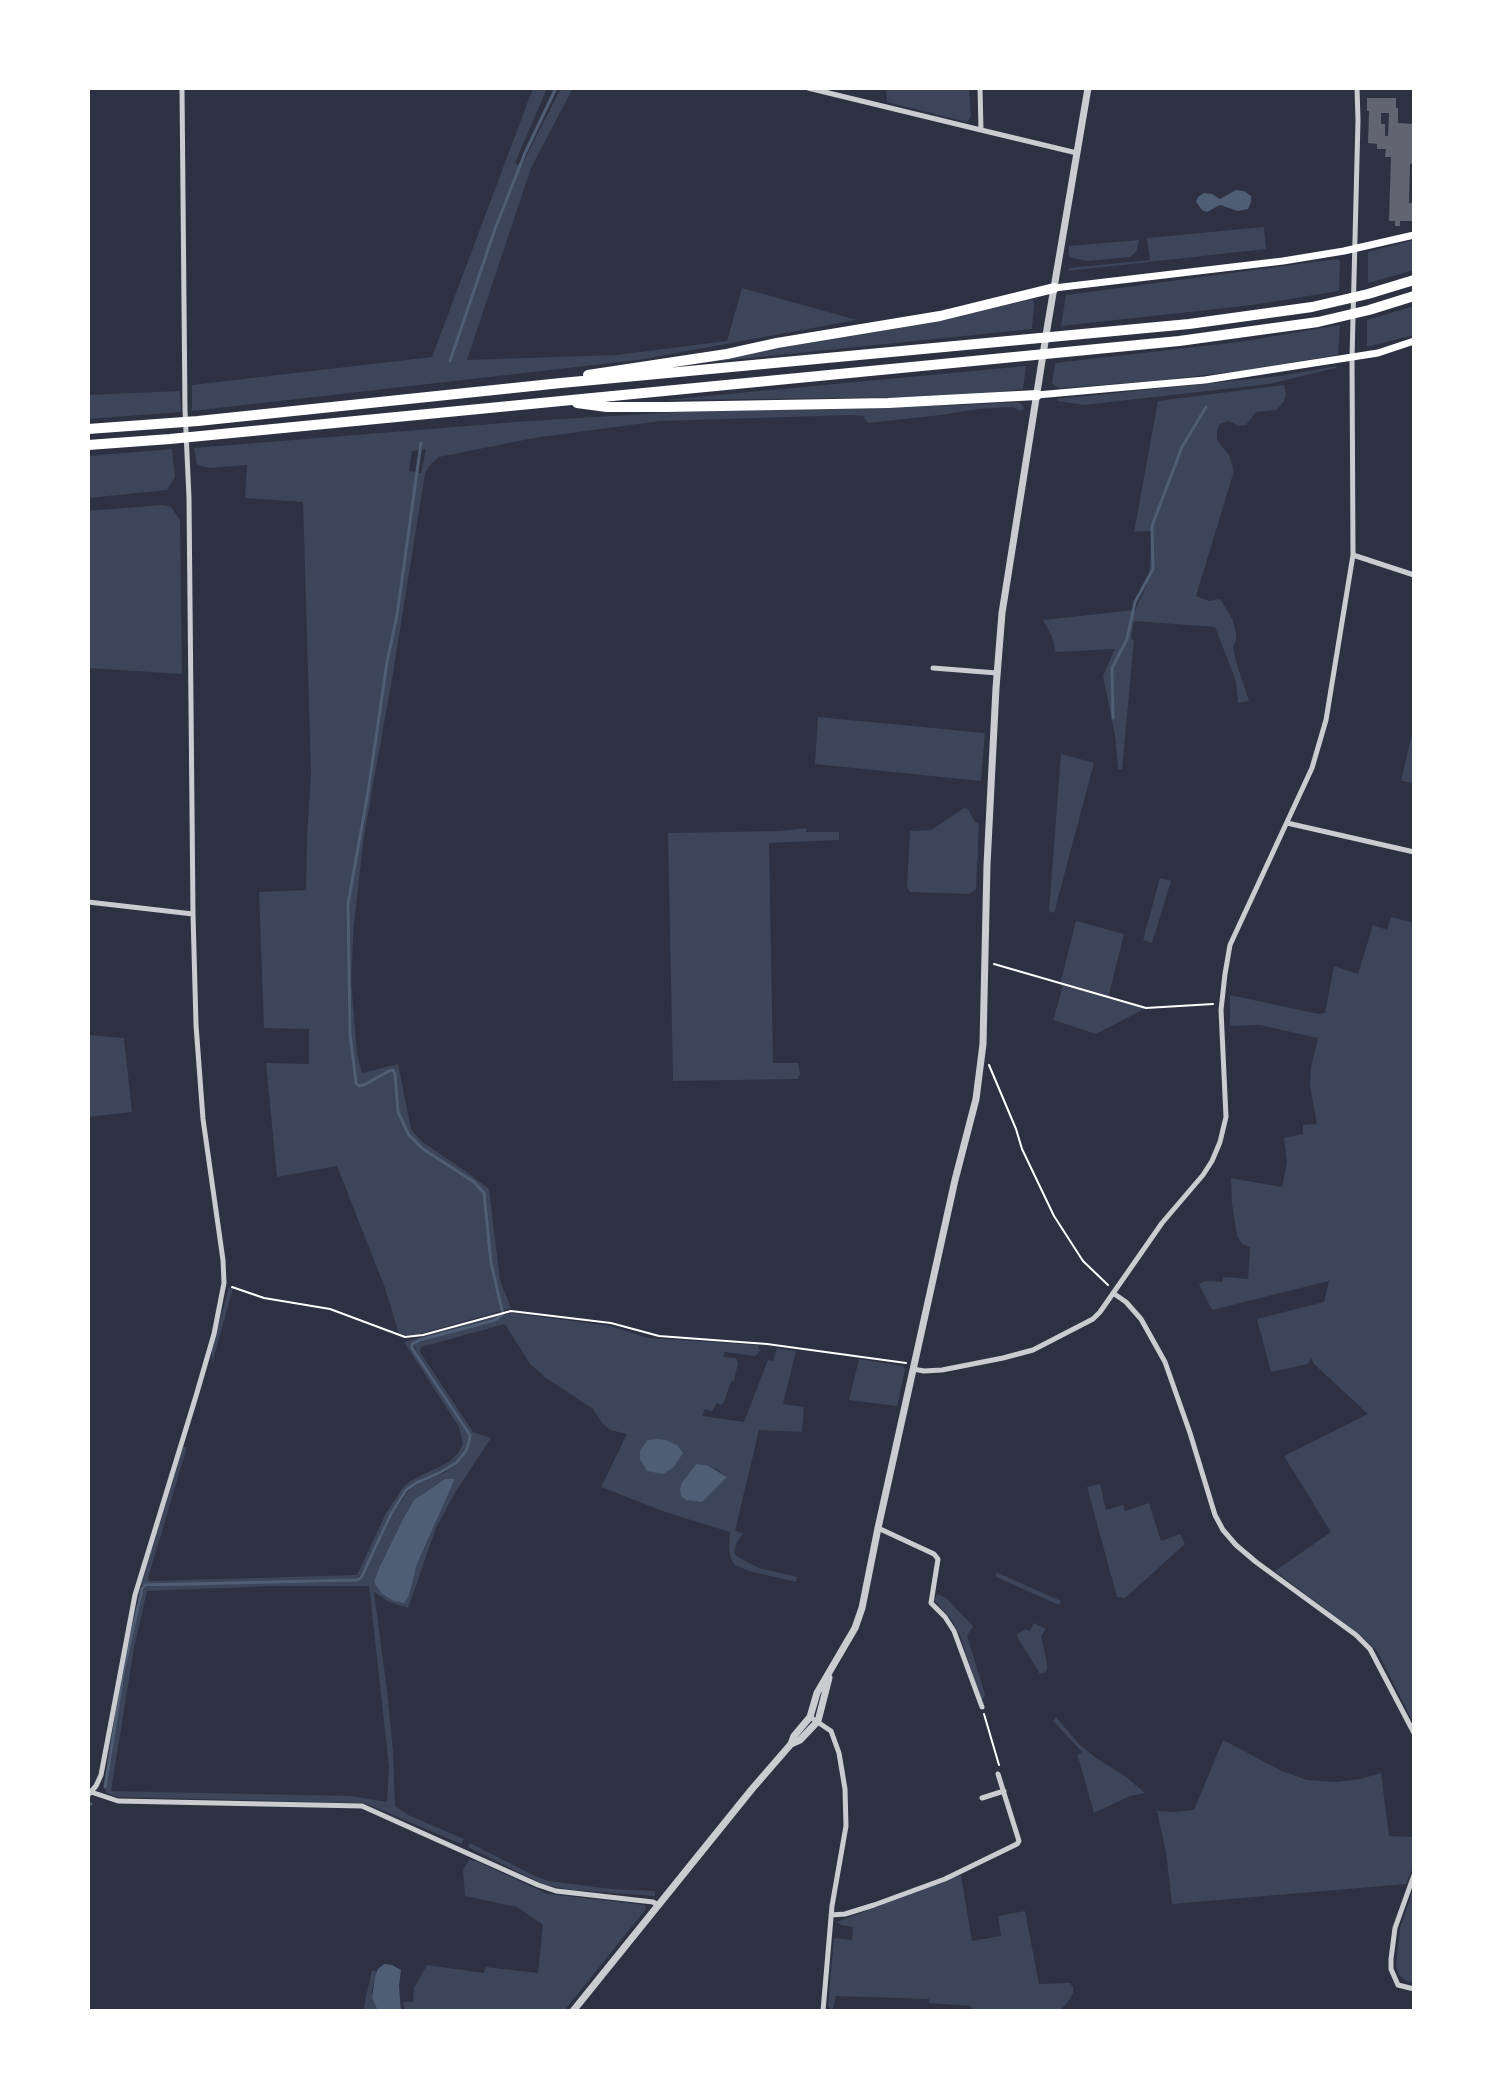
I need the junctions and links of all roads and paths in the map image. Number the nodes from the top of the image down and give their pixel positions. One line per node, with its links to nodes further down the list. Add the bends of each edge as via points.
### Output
1 (182, 88): 29 (street)
2 (808, 88): 7 (street)
3 (843, 88): 7 (street)
4 (980, 88): 8 (street)
5 (1088, 88): 9 (street)
6 (1357, 88): 11 (street)
7 (843, 96): 8 (street)
8 (981, 130): 9 (street)
9 (1077, 153): 13 (street)
10 (1414, 235): 11 (main road)
11 (1355, 249): 13 (main road); 16 (street)
12 (1414, 280): 17 (highway, via 1312,307 1203,323)
13 (1054, 288): 17 (highway, via 940,316); 18 (street)
14 (1414, 296): 19 (highway, via 1318,322 1205,338)
15 (1414, 341): 16 (main road)
16 (1352, 358): 18 (main road, via 1205,380); 22 (street)
17 (561, 383): 20 (highway)
18 (1037, 395): 19 (highway, via 607,407); 25 (street)
19 (559, 400): 21 (highway)
20 (88, 429)
21 (88, 445)
22 (1353, 555): 23 (street); 26 (street, via 1326,720)
23 (1414, 575)
24 (933, 668): 25 (street)
25 (997, 673): 30 (street)
26 (1287, 823): 27 (street); 31 (street, via 1230,945)
27 (1414, 852)
28 (88, 902): 29 (street)
29 (193, 914): 33 (street, via 203,1119)
30 (985, 962): 31 (path, via 1146,1008); 32 (street)
31 (1222, 1003): 34 (street, via 1226,1117 1220,1142 1203,1175)
32 (981, 1058): 34 (path, via 989,1065 1054,1216 1083,1261); 35 (street)
33 (224, 1283): 35 (path, via 264,1298 330,1309 405,1337 511,1311 611,1323 648,1335 767,1344); 42 (street, via 214,1334 135,1595 105,1759)
34 (1113, 1293): 35 (street, via 1093,1319 1033,1350 942,1370); 39 (street, via 1141,1319 1165,1362 1223,1530 1256,1562 1370,1649)
35 (914, 1367): 36 (street)
36 (878, 1528): 37 (street, via 938,1559 931,1603 954,1631); 38 (street, via 862,1608)
37 (982, 1707): 40 (path)
38 (814, 1719): 45 (street); 46 (street, via 831,1731 845,1789 846,1826)
39 (1414, 1733)
40 (998, 1774): 41 (street)
41 (1004, 1791): 43 (street); 46 (street, via 1017,1844 945,1879)
42 (90, 1793): 45 (street, via 118,1801 362,1806 547,1888)
43 (982, 1798)
44 (1414, 1875): 47 (street, via 1395,1928 1391,1969 1398,1985)
45 (658, 1905): 48 (street)
46 (831, 1915): 49 (street)
47 (1414, 1989)
48 (573, 2011)
49 (823, 2011)

